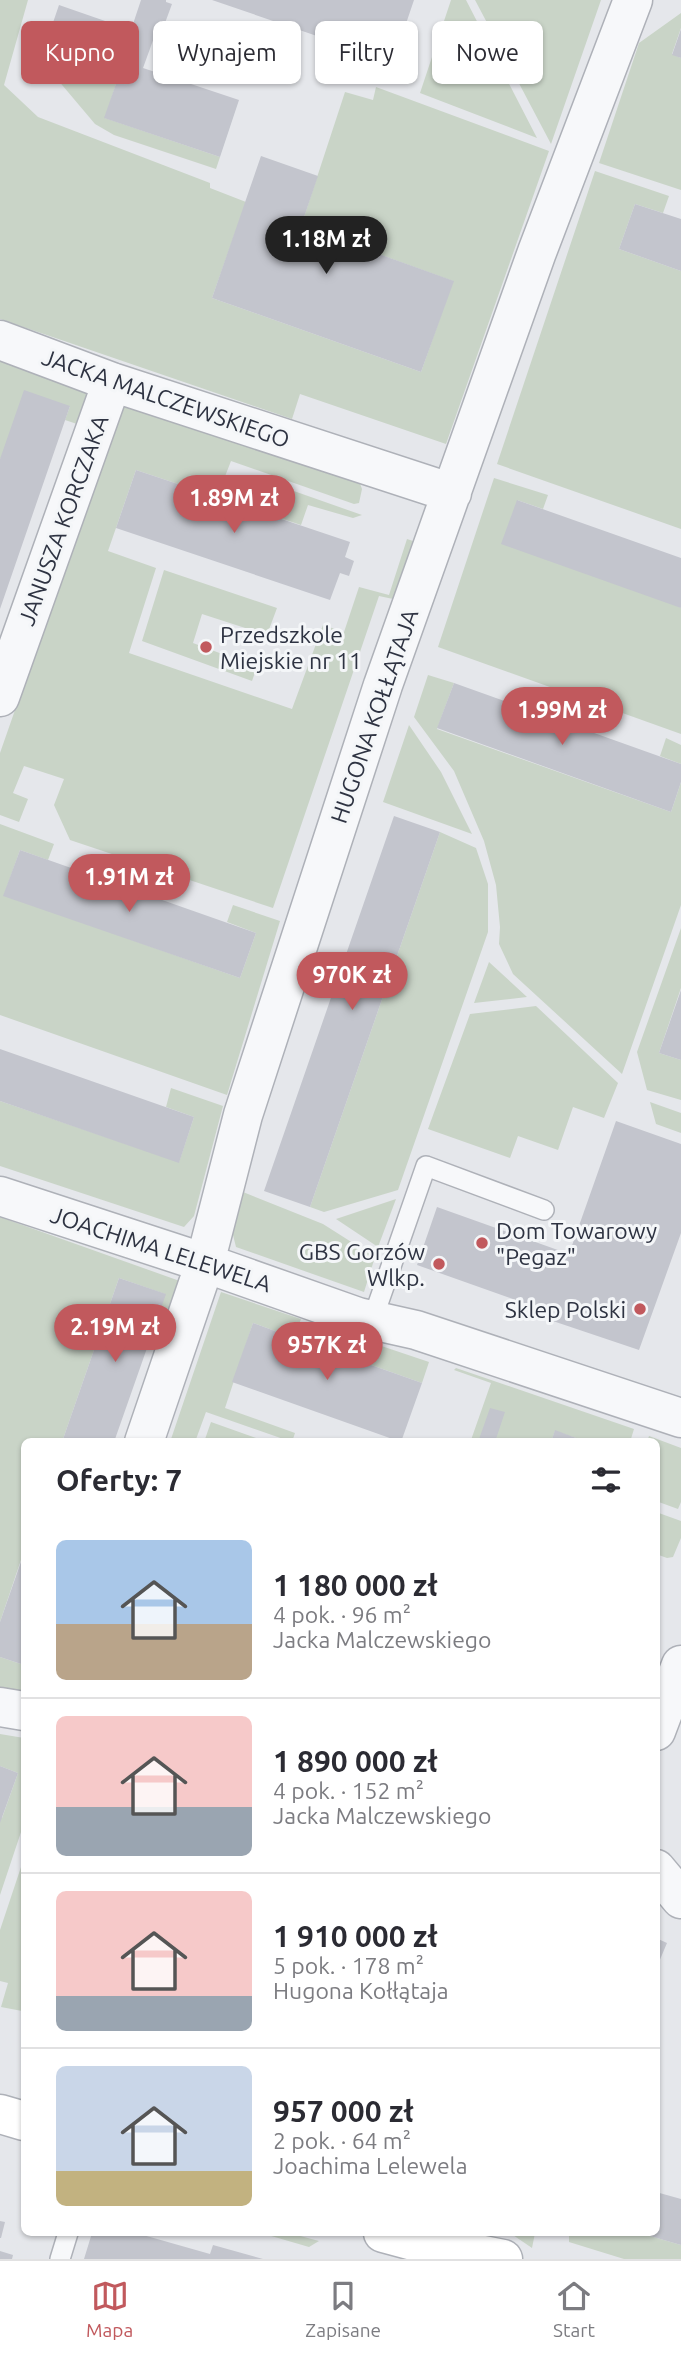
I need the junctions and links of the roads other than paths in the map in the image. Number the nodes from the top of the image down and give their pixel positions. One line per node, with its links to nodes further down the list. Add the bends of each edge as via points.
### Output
1 (633, 0): 4 (street, HUGONA KOŁŁĄTAJA)
2 (0, 340): 3 (street, JACKA MALCZEWSKIEGO)
3 (112, 382): 4 (street, JACKA MALCZEWSKIEGO); 5 (street, JANUSZA KORCZAKA)
4 (452, 493): 8 (street, HUGONA KOŁŁĄTAJA, via 383,685 243,1115)
5 (0, 697)
6 (0, 1196): 8 (street, JOACHIMA LELEWELA)
7 (544, 1210): 9 (lane, via 426,1166)
8 (205, 1263): 9 (street, JOACHIMA LELEWELA); 11 (street, HUGONA KOŁŁĄTAJA)
9 (372, 1321): 10 (street, JOACHIMA LELEWELA, via 416,1330)
10 (681, 1418)
11 (145, 1438)
12 (681, 1665): 15 (street)
13 (0, 1707): 14 (street)
14 (21, 1710)
15 (660, 1720)
16 (660, 1874): 17 (street)
17 (681, 1899)
18 (0, 2114): 19 (street)
19 (21, 2120)
20 (67, 2236): 23 (lane)
21 (404, 2242): 22 (street)
22 (491, 2252)
23 (60, 2259)

